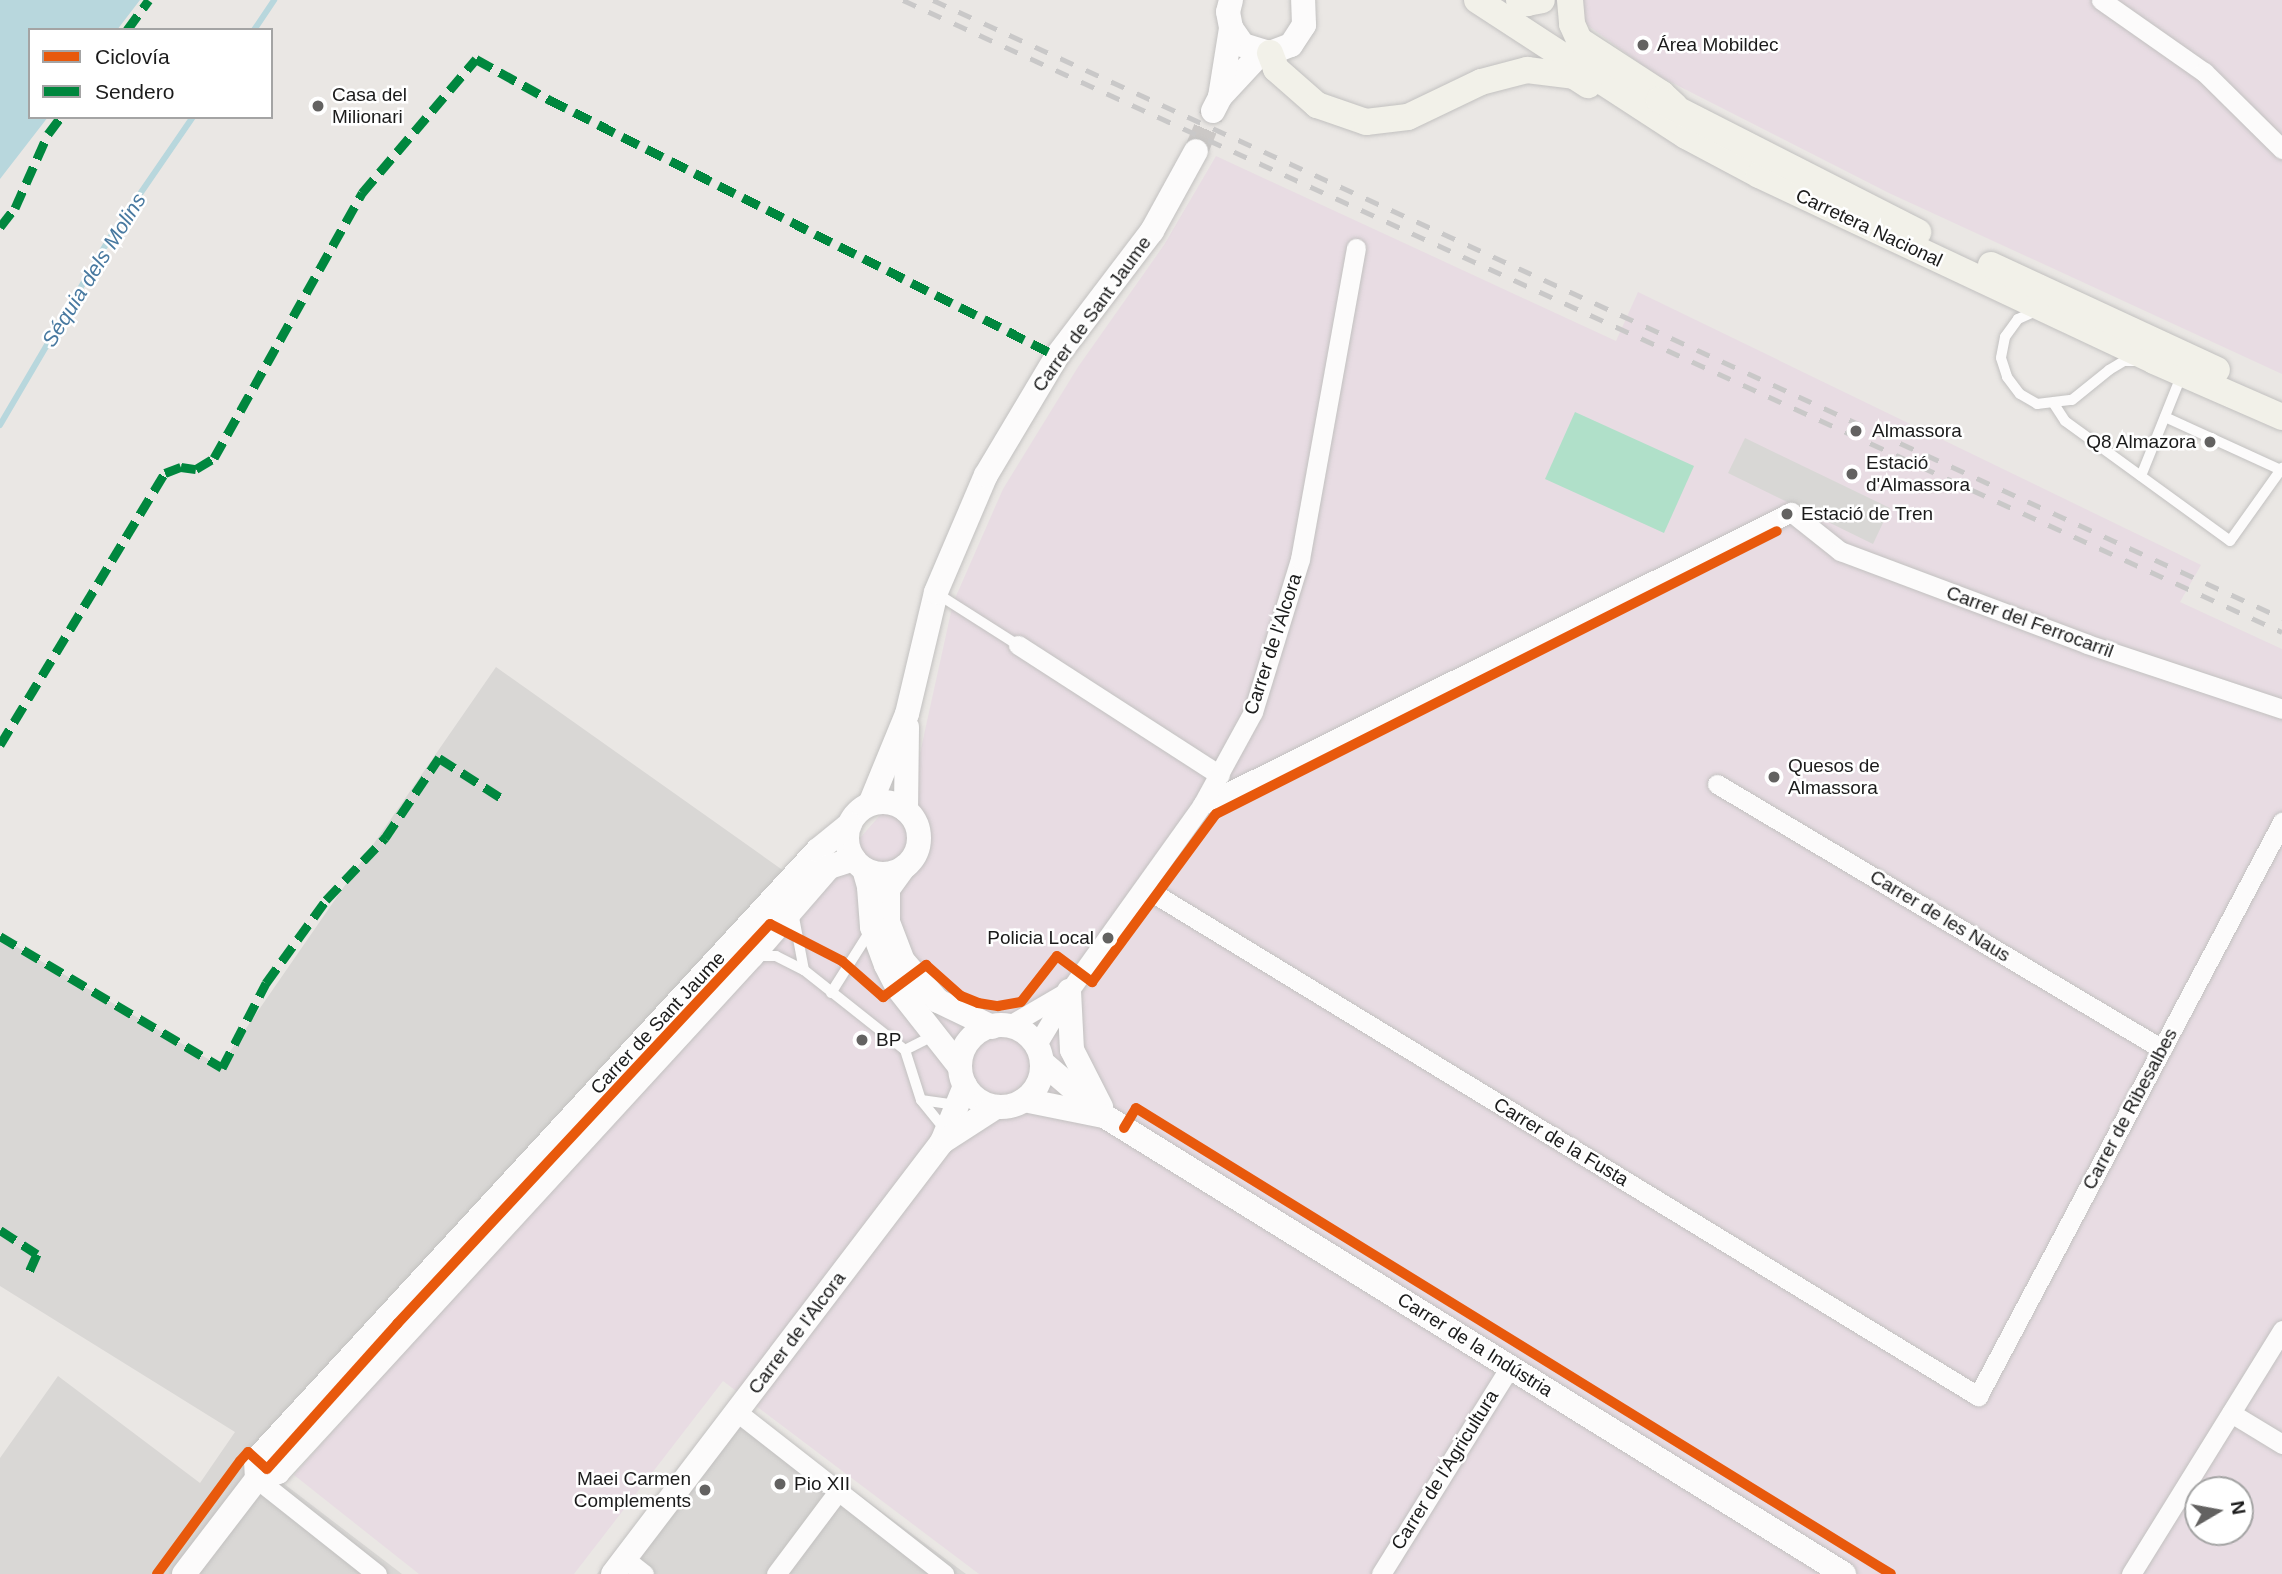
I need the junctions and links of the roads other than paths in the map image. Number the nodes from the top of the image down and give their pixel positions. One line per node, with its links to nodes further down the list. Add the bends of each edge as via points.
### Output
1 (1231, 0): 9 (street)
2 (1303, 0): 10 (street, via 1304,25 1291,45)
3 (1477, 0): 11 (main road, Carretera Nacional)
4 (1500, 0): 11 (main road, Carretera Nacional, via 1641,90)
5 (1519, 0): 6 (main road)
6 (1542, 0)
7 (1570, 0): 11 (main road, via 1579,40 1662,94)
8 (2101, 0): 12 (street, via 2204,72)
9 (1231, 28): 10 (street, via 1243,45); 10 (street, via 1217,104)
10 (1266, 53): 11 (main road, via 1276,69 1317,105 1366,122 1408,117 1481,82 1527,70 1574,76 1645,120)
11 (1684, 124): 15 (main road, Carretera Nacional, via 1793,192); 17 (main road, Carretera Nacional)
12 (2282, 149)
13 (1196, 151): 25 (street, Carrer de Sant Jaume, via 1152,232 1057,356 986,475)
14 (1356, 248): 29 (street, Carrer de l'Alcora, via 1300,559 1253,712)
15 (2041, 309): 16 (main road, Carretera Nacional); 17 (lane, via 2066,309 2190,365); 20 (lane, via 2018,318 2005,337 2001,358 2007,377 2020,394 2037,404)
16 (2154, 361): 18 (main road, Carretera Nacional); 20 (lane, via 2124,361 2071,400)
17 (2212, 368): 19 (main road, Carretera Nacional)
18 (2182, 374): 21 (lane); 22 (main road, Carretera Nacional)
19 (2282, 400)
20 (2054, 404): 24 (lane, via 2064,421)
21 (2165, 417): 23 (lane); 24 (lane)
22 (2282, 417)
23 (2281, 469): 24 (lane, via 2230,541)
24 (2141, 476)
25 (936, 592): 26 (lane); 28 (street, Carrer de Sant Jaume)
26 (1018, 645): 29 (street)
27 (2282, 709): 32 (street, Carrer del Ferrocarril, via 2087,644 1840,551 1791,512)
28 (907, 714): 31 (street, Carrer de Sant Jaume); 33 (street, Carrer de Sant Jaume)
29 (1220, 775): 32 (street, Carrer de l'Alcora)
30 (1717, 783): 47 (street, Carrer de les Naus)
31 (870, 804): 33 (street, via 888,802); 35 (street)
32 (1202, 805): 38 (street, Carrer de l'Alcora)
33 (906, 810): 37 (street, via 919,839)
34 (2282, 822): 47 (street, Carrer de Ribesalbes)
35 (850, 824): 36 (street, via 848,848); 62 (street, Carrer de Sant Jaume, via 818,849 256,1460)
36 (859, 864): 37 (street, via 884,874); 39 (street, Carrer de Sant Jaume, via 829,867); 40 (street, via 869,887)
37 (904, 867): 45 (street, via 888,889 888,922 903,961 938,1001)
38 (1145, 888): 43 (street, Carrer de l'Alcora); 58 (street, Carrer de la Fusta)
39 (792, 908): 41 (street, Carrer de Sant Jaume); 42 (lane)
40 (872, 927): 44 (lane); 46 (street, via 897,987)
41 (752, 956): 42 (lane, via 776,956); 62 (street, Carrer de Sant Jaume, via 278,1472)
42 (804, 970): 44 (lane)
43 (1069, 990): 45 (street, Carrer de l'Alcora); 49 (street, Carrer de l'Alcora); 54 (street, via 1072,1050)
44 (831, 993): 48 (lane)
45 (1000, 1026): 49 (street, via 1024,1032); 50 (street, via 970,1041)
46 (935, 1034): 48 (lane); 50 (street)
47 (2162, 1049): 58 (street, Carrer de Ribesalbes)
48 (905, 1051): 51 (lane)
49 (1039, 1054): 52 (street, via 1037,1086); 54 (street, Carrer de la Indústria)
50 (961, 1086): 51 (lane); 53 (street); 55 (street)
51 (921, 1100): 55 (lane)
52 (1024, 1100): 53 (street); 54 (street, Carrer de la Indústria)
53 (996, 1107): 55 (street, Carrer de l'Alcora)
54 (1106, 1117): 57 (street, Carrer de la Indústria)
55 (945, 1137): 59 (street, Carrer de l'Alcora)
56 (2282, 1330): 60 (street)
57 (1510, 1367): 69 (street, Carrer de l'Agricultura); 70 (street, Carrer de la Indústria)
58 (1978, 1396)
59 (737, 1412): 63 (street); 64 (street, Carrer de l'Alcora)
60 (2231, 1413): 61 (street); 71 (street)
61 (2282, 1444)
62 (257, 1479): 66 (street, Carrer de Sant Jaume); 67 (street)
63 (839, 1490): 65 (street); 68 (street)
64 (627, 1569)
65 (936, 1572)
66 (184, 1574)
67 (377, 1574)
68 (776, 1574)
69 (1381, 1574)
70 (1844, 1574)
71 (2131, 1574)

